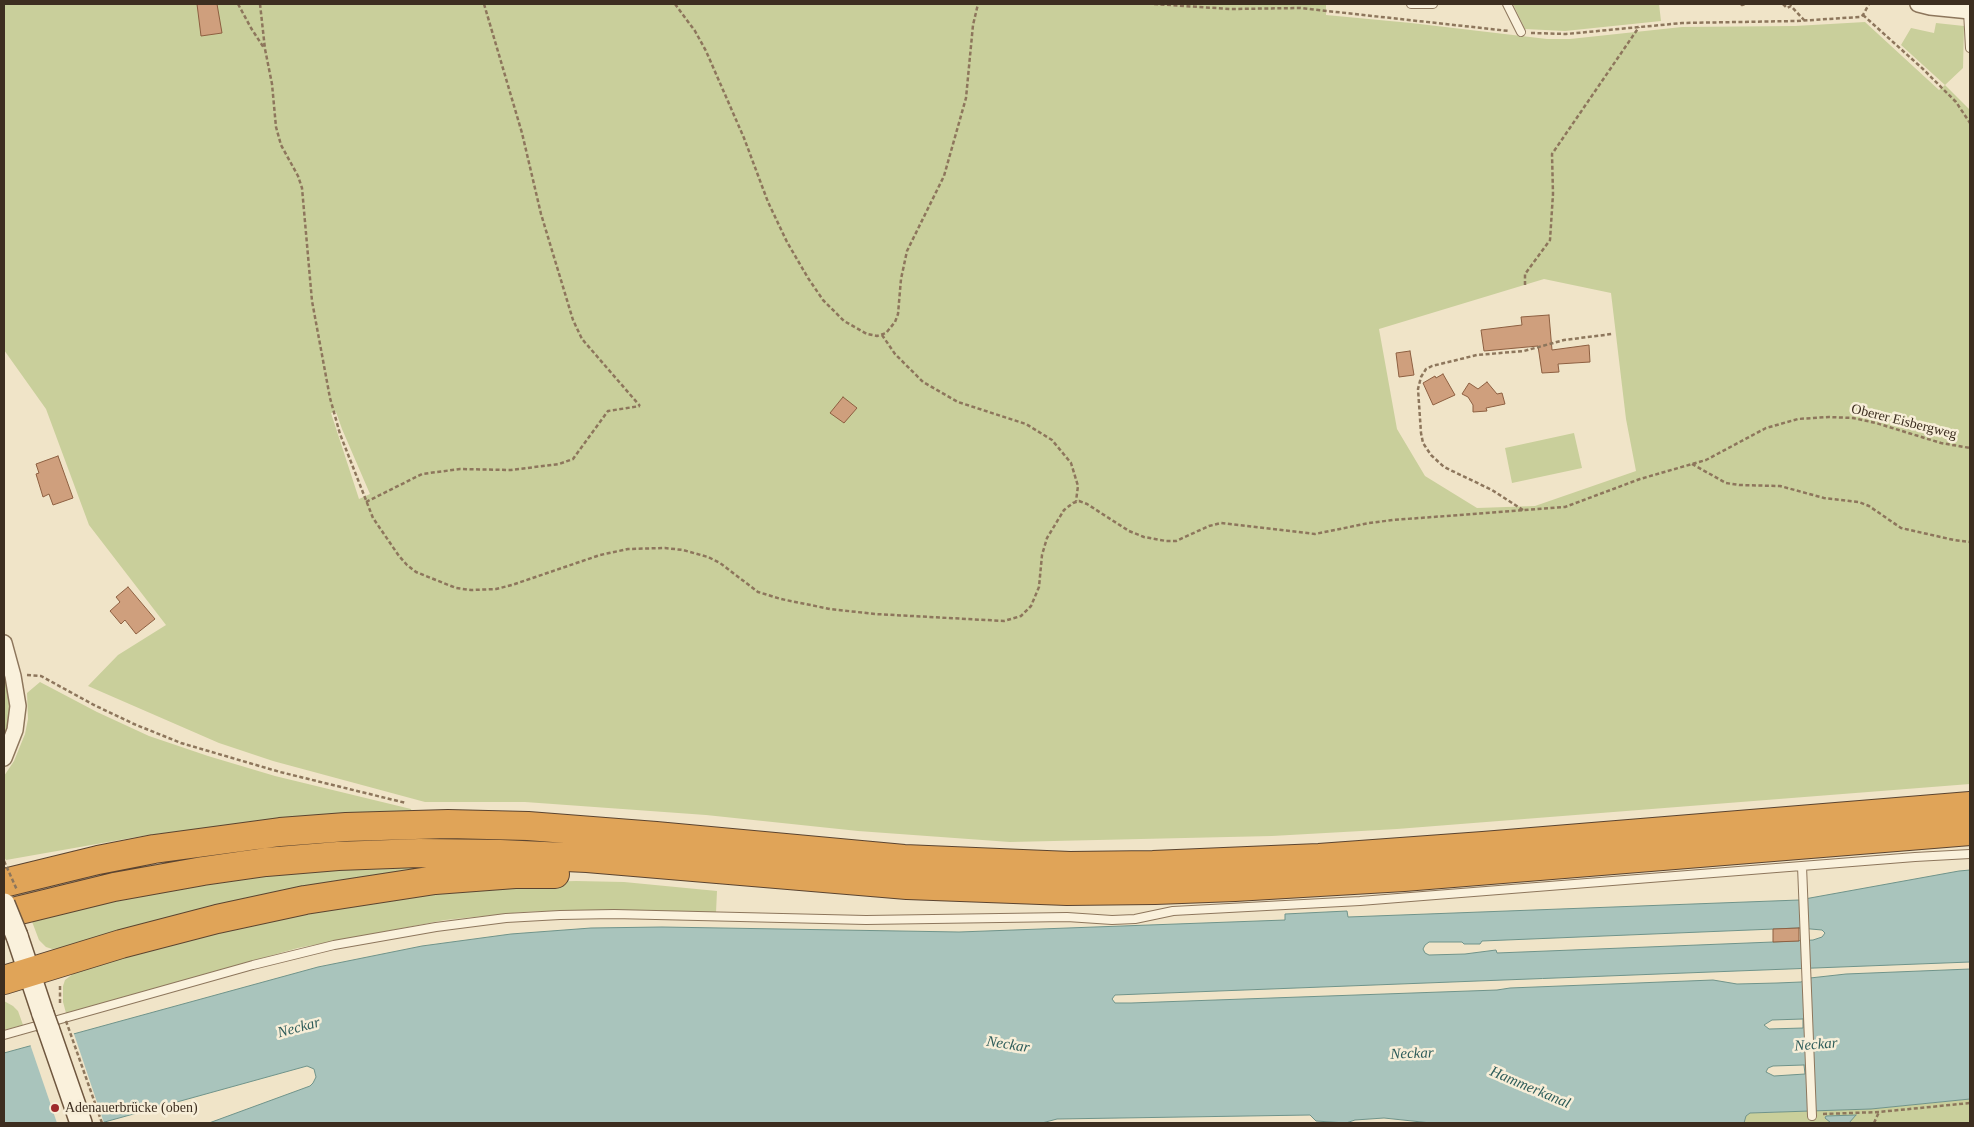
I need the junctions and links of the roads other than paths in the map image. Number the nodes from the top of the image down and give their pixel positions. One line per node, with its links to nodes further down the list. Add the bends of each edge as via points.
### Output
1 (1411, 4): 2 (lane)
2 (1433, 4)
3 (1507, 4): 6 (lane)
4 (1918, 4): 5 (street)
5 (1969, 11): 7 (lane)
6 (1521, 32)
7 (1970, 48)
8 (4, 643): 9 (street, via 17,696 17,718)
9 (4, 758)
10 (1970, 806): 15 (highway, via 1329,857 1070,866 904,859 528,826 346,827 280,832 154,849)
11 (1970, 831): 14 (highway, via 1235,888 989,889)
12 (1970, 854): 13 (lane)
13 (1802, 866): 20 (lane, via 1369,901 1173,910 1135,919 1112,920 1067,917 866,920 614,914 506,918 334,945); 21 (lane)
14 (722, 869): 17 (highway, via 500,854 338,856 266,862 114,887); 18 (highway, via 515,874 363,890 217,920)
15 (4, 883)
16 (4, 904): 17 (main road, bridge)
17 (10, 925): 18 (main road)
18 (29, 972): 19 (highway); 22 (main road, via 52,1020)
19 (4, 980)
20 (4, 1035)
21 (1815, 1117)
22 (81, 1123)

